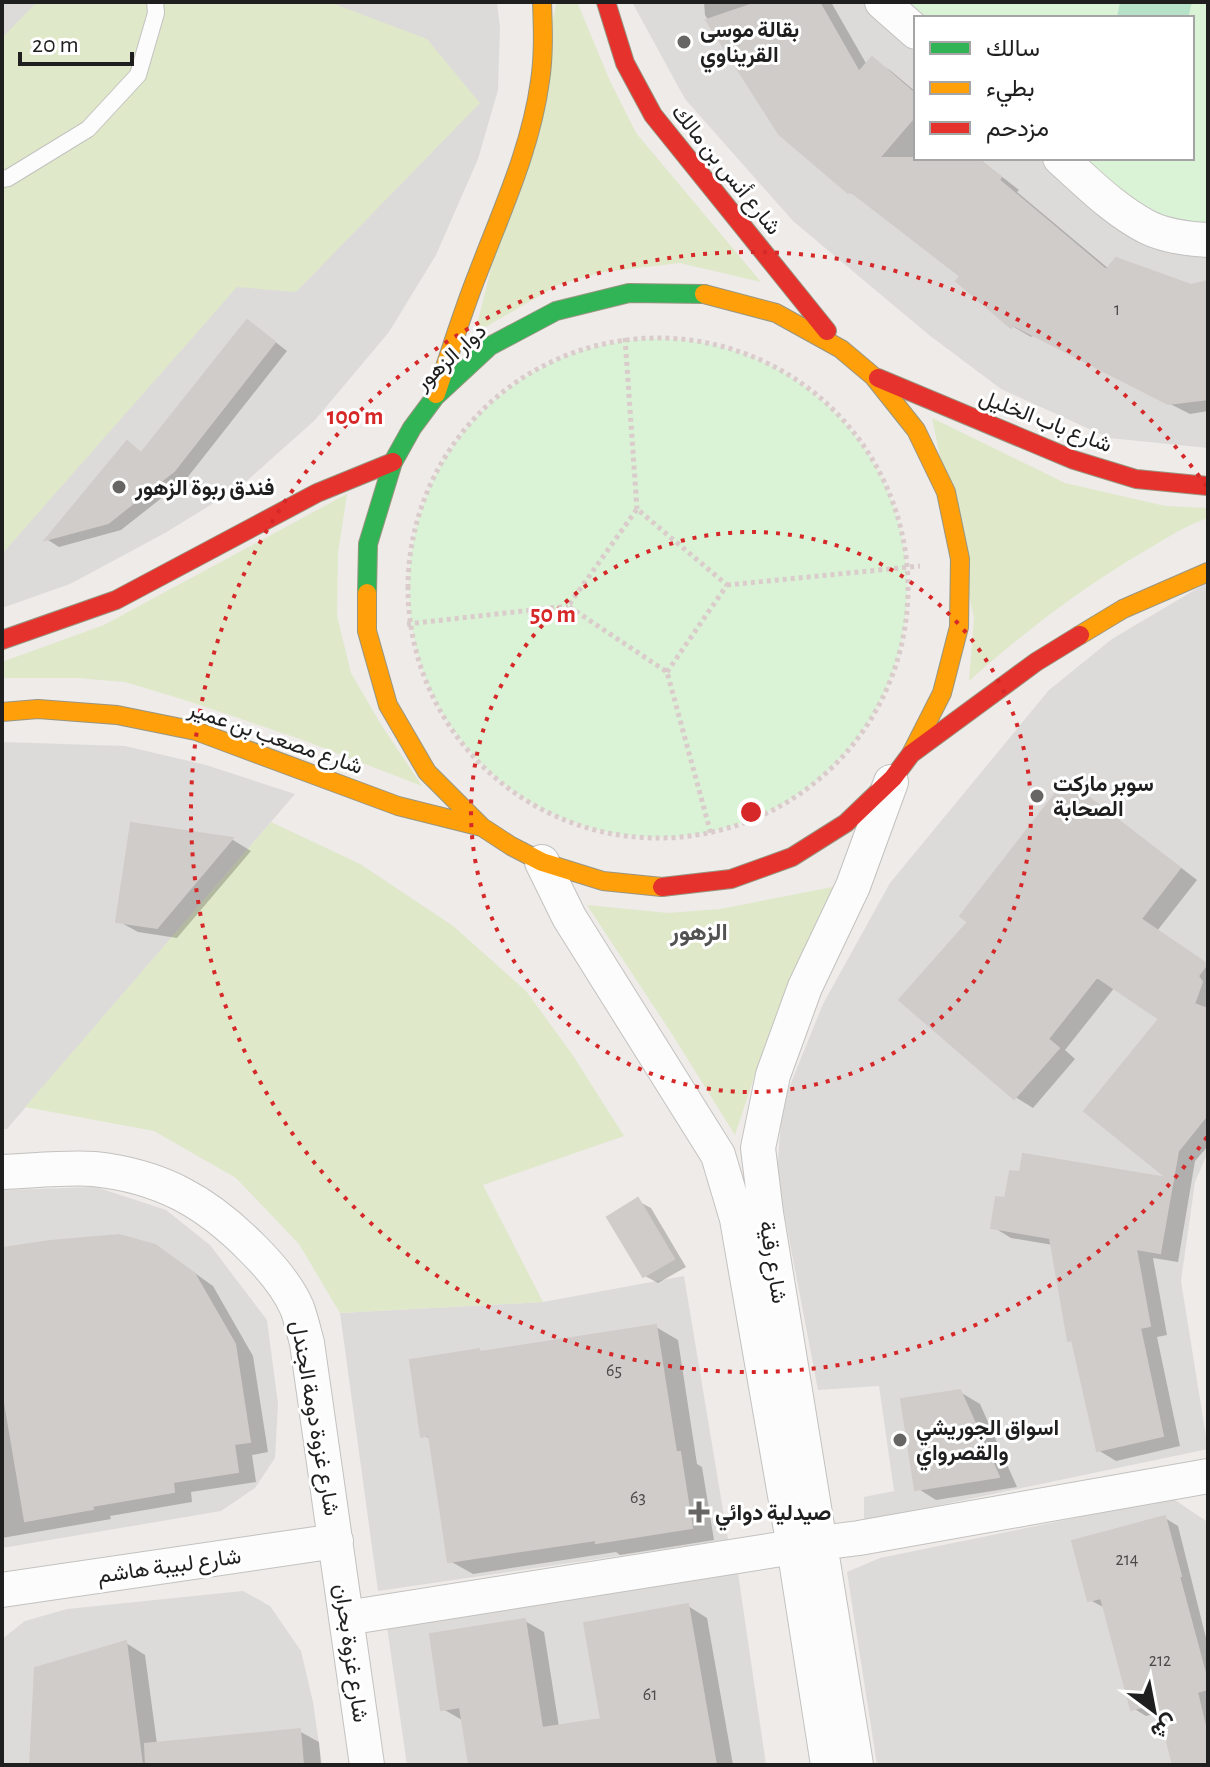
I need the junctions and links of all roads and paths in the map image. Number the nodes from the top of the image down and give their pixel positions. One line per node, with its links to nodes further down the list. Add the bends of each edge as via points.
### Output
1 (155, 2): 7 (lane, via 138,75 88,129)
2 (542, 2): 13 (main road, via 544,67 534,118)
3 (606, 2): 11 (main road, شارع أنس بن مالك, via 625,63 653,115)
4 (882, 2): 5 (street)
5 (914, 30)
6 (1062, 160): 8 (street, via 1149,229)
7 (2, 179)
8 (1208, 240)
9 (629, 293): 10 (path); 11 (main road, دوار الزهور, via 704,294 762,309); 13 (main road, دوار الزهور, via 556,311 490,346)
10 (625, 341): 16 (path); 18 (path, via 678,339 719,346 797,380 828,404 872,458 894,505); 22 (path, via 533,372 490,404 459,438 434,476 411,546)
11 (841, 349): 12 (main road, دوار الزهور)
12 (873, 376): 15 (main road, شارع باب الخليل, via 1074,460 1136,479); 17 (main road, دوار الزهور, via 916,430 946,492)
13 (435, 397): 14 (main road, دوار الزهور)
14 (393, 462): 23 (main road, دوار الزهور, via 368,544); 24 (main road, via 317,493 116,600)
15 (1208, 486)
16 (637, 509): 20 (path); 21 (path)
17 (960, 559): 18 (path); 27 (main road, دوار الزهور, via 959,627 942,693)
18 (908, 568): 20 (path); 29 (path, via 907,618 898,660 862,733 803,792 754,818)
19 (1208, 572): 27 (main road, via 1123,609 1036,662)
20 (727, 585): 25 (path)
21 (568, 606): 22 (path); 25 (path)
22 (410, 623): 23 (path); 29 (path, via 423,675 441,714 469,753 509,790 553,815 601,832 652,838)
23 (367, 631): 28 (main road, دوار الزهور, via 388,705 427,772)
24 (2, 640)
25 (667, 672): 29 (path)
26 (2, 712): 28 (main road, شارع مصعب بن عمير, via 117,715 196,731 398,806)
27 (902, 766): 31 (main road, دوار الزهور, via 846,823 792,857); 35 (street, شارع رقية, via 805,987 773,1075 758,1148)
28 (482, 827): 30 (main road, دوار الزهور)
29 (710, 832): 31 (path)
30 (542, 862): 31 (main road, دوار الزهور, via 603,881 667,887); 35 (street, شارع رقية, via 569,917 718,1155 737,1219)
31 (731, 879)
32 (2, 1172): 34 (street, شارع غزوة دومة الجندل, via 92,1169 176,1190 231,1227 269,1266 296,1307 307,1343)
33 (1208, 1476): 35 (street)
34 (336, 1541): 36 (street, شارع لبيبة هاشم); 37 (street, شارع غزوة بحران)
35 (807, 1545): 37 (street); 39 (street, شارع رقية); 40 (street, شارع رقية)
36 (2, 1590)
37 (346, 1618): 38 (street, شارع غزوة بحران)
38 (367, 1765)
39 (828, 1765)
40 (856, 1765)

